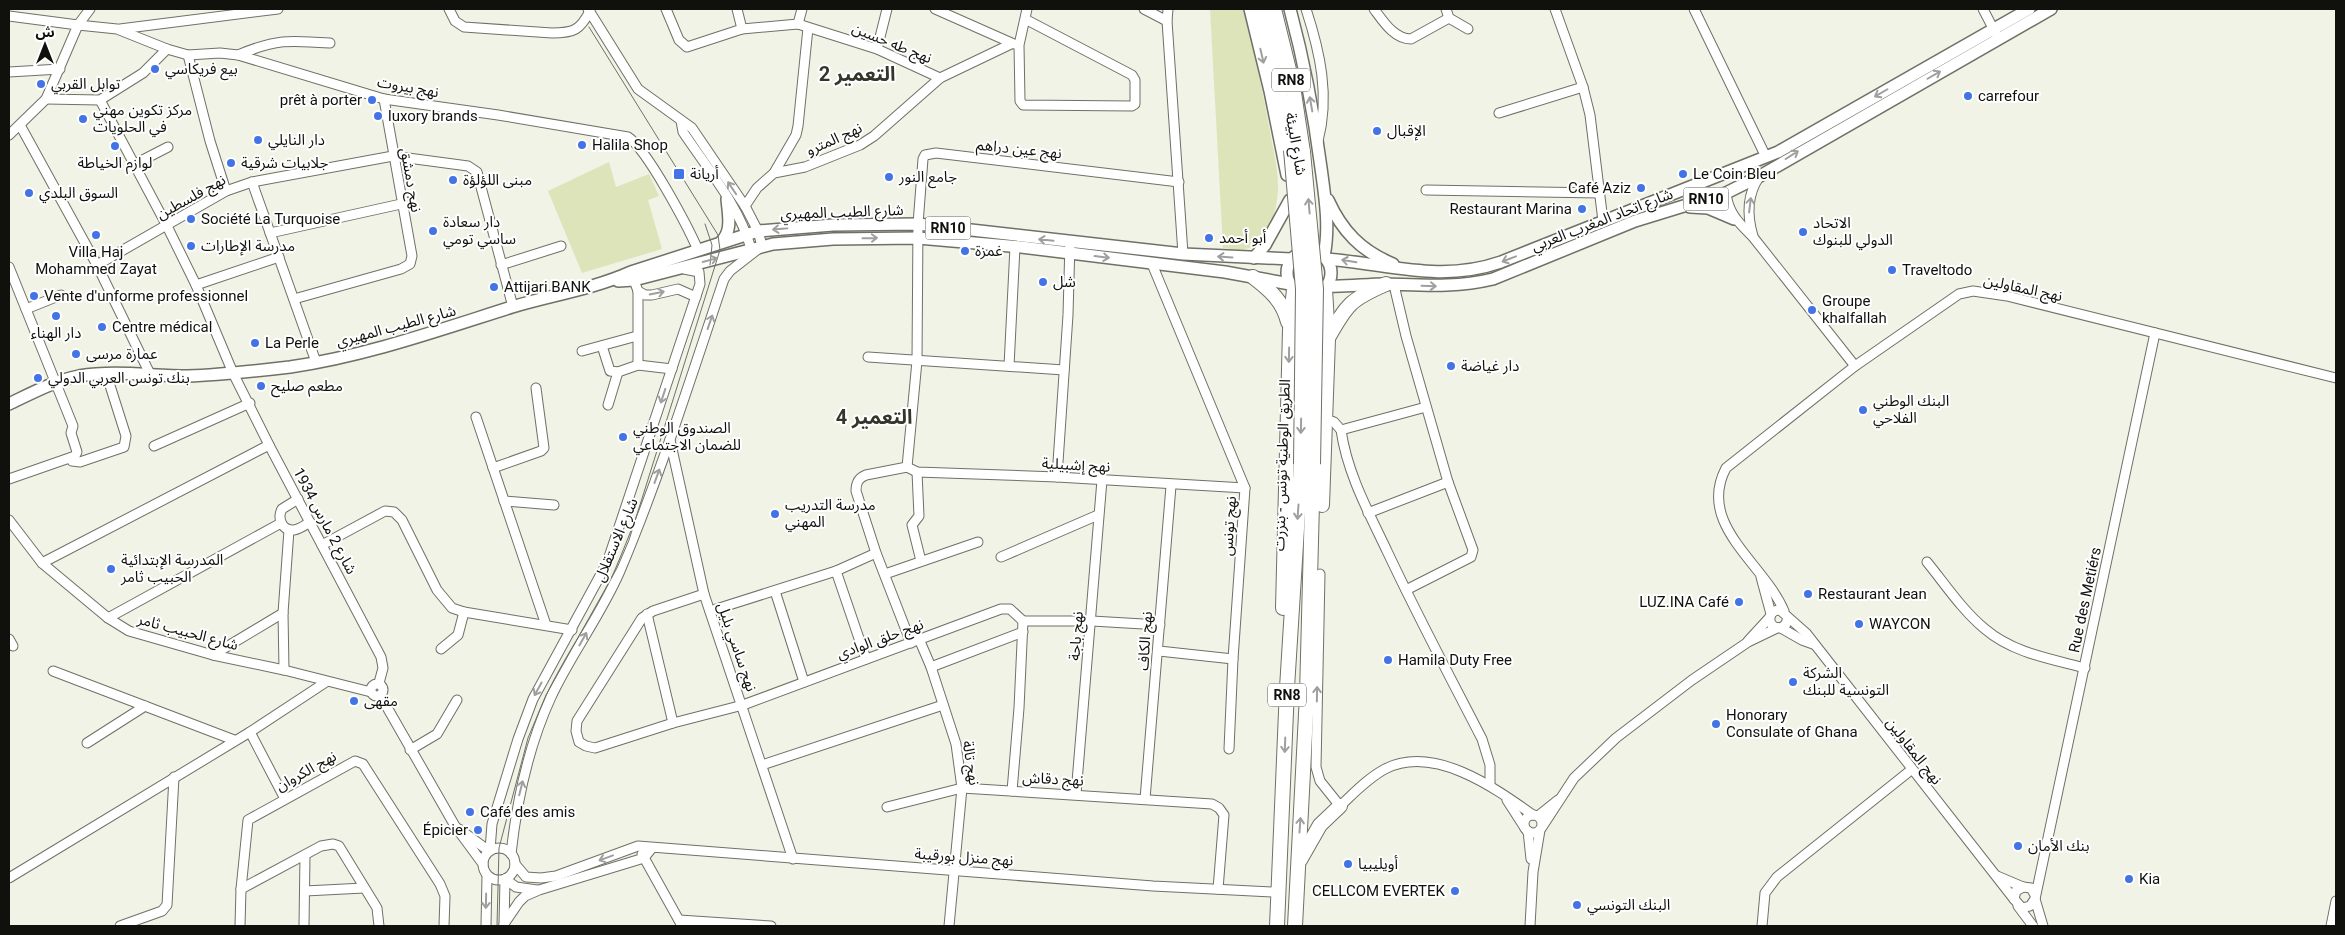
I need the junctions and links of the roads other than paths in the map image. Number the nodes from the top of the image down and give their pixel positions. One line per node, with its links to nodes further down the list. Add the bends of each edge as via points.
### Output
1 (90, 9): 32 (street)
2 (278, 9): 34 (street)
3 (449, 9): 24 (street, via 454,21 464,26 558,33 580,28)
4 (666, 9): 35 (street, نهج طه حسين, via 679,40 687,47)
5 (737, 9): 35 (street)
6 (802, 9): 31 (street)
7 (887, 9): 41 (street)
8 (935, 9): 26 (street)
9 (1027, 9): 29 (street)
10 (1144, 9): 30 (street)
11 (1168, 9): 30 (street)
12 (1250, 9): 71 (main road, شارع البيئة, one-way to 71, via 1284,153)
13 (1261, 9): 57 (highway, الطريق الوطنية تونس - بنزرت / RN8)
14 (1274, 9): 57 (highway, الطريق الوطنية تونس - بنزرت / RN8, via 1293,86)
15 (1290, 9): 55 (main road, شارع البيئة, one-way to 15)
16 (1306, 9): 55 (street, via 1322,66 1324,89)
17 (1374, 9): 28 (street, via 1395,34 1404,39 1410,39)
18 (1446, 9): 28 (street)
19 (1555, 9): 47 (street)
20 (1694, 9): 59 (street)
21 (1982, 9): 37 (street)
22 (2029, 9): 37 (main road, شارع اتحاد المغرب العربي / RN10)
23 (2051, 9): 37 (main road, شارع اتحاد المغرب العربي / RN10)
24 (589, 10): 52 (street, via 634,85)
25 (20, 13): 27 (street, نهج بيروت); 32 (street, نهج بيروت)
26 (955, 13): 39 (street)
27 (9, 16)
28 (1449, 18): 36 (street)
29 (1025, 19): 39 (street); 39 (street, via 1132,75 1135,104 1023,105)
30 (1167, 21): 64 (street)
31 (798, 24): 33 (street, نهج طه حسين); 35 (street, نهج طه حسين)
32 (78, 25): 34 (street, نهج بيروت); 44 (street)
33 (808, 28): 41 (street, نهج طه حسين); 61 (street, via 797,130)
34 (117, 29): 40 (street, نهج بيروت)
35 (742, 29)
36 (1468, 30)
37 (1996, 34): 59 (main road, شارع اتحاد المغرب العربي / RN10, one-way to 59); 62 (main road, شارع اتحاد المغرب العربي / RN10, one-way to 37)
38 (330, 43): 43 (street, via 293,40 270,43)
39 (1015, 44): 46 (street, نهج المترو)
40 (167, 49): 42 (street, نهج بيروت); 50 (street, via 143,73)
41 (877, 49): 46 (street, نهج طه حسين)
42 (188, 55): 43 (street, نهج بيروت); 65 (street)
43 (238, 55): 49 (street, نهج بيروت)
44 (60, 69): 45 (street); 48 (street)
45 (9, 72)
46 (940, 78): 61 (street, نهج المترو, via 860,145 805,167)
47 (1582, 87): 51 (street); 68 (street, via 1590,115)
48 (46, 99): 50 (street); 53 (street)
49 (384, 99): 58 (street, نهج دمشق); 89 (street, نهج بيروت, via 498,114 628,137 677,206)
50 (100, 100): 60 (street, شارع 2 مارس 1934)
51 (1499, 113)
52 (681, 121): 70 (street, via 683,132); 73 (street, one-way to 52, via 692,128)
53 (20, 125): 54 (street); 96 (street)
54 (9, 135)
55 (1318, 143): 67 (main road, شارع البيئة)
56 (168, 147): 60 (street)
57 (1297, 151): 146 (highway, الطريق الوطنية تونس - بنزرت / RN8, bridge, via 1316,289)
58 (393, 156): 63 (street, نهج فلسطين); 72 (street, نهج دمشق); 97 (street, نهج فلسطين, via 468,166 477,172)
59 (1766, 157): 69 (main road, via 1749,167); 76 (main road, شارع اتحاد المغرب العربي / RN10)
60 (135, 164): 78 (street, شارع 2 مارس 1934)
61 (774, 173): 73 (street, via 757,188)
62 (1760, 176): 69 (main road, شارع اتحاد المغرب العربي / RN10); 82 (street, one-way to 62, via 1748,208 1754,184)
63 (252, 182): 65 (street, نهج فلسطين); 80 (street)
64 (1179, 182): 77 (street, نهج عين دراهم, via 929,154 923,159); 90 (street)
65 (226, 190): 78 (street, نهج فلسطين)
66 (1426, 190): 68 (street)
67 (1324, 192): 92 (main road, شارع البيئة, via 1328,236); 100 (main road, via 1349,236 1377,258)
68 (1600, 193): 76 (street)
69 (1726, 193): 74 (main road, شارع اتحاد المغرب العربي / RN10); 75 (street)
70 (727, 199): 81 (street); 84 (main road, via 729,226)
71 (1290, 200): 93 (main road); 94 (main road, شارع البيئة, via 1295,248)
72 (401, 204): 80 (street); 111 (street, نهج دمشق, via 412,256 410,264)
73 (745, 206): 79 (street)
74 (1676, 208): 75 (main road, via 1708,208); 104 (main road, شارع اتحاد المغرب العربي / RN10, one-way to 74, via 1449,287 1493,279 1635,221)
75 (1734, 219): 82 (street)
76 (1603, 221): 100 (main road, شارع اتحاد المغرب العربي / RN10, one-way to 100, via 1480,269 1449,273)
77 (918, 224): 79 (main road, شارع الطيب المهيري / RN10, one-way to 79, via 833,225); 83 (street, نهج عين دراهم); 88 (main road, شارع الطيب المهيري / RN10, one-way to 77)
78 (167, 226): 96 (street, نهج فلسطين); 103 (street, شارع 2 مارس 1934)
79 (758, 231): 81 (main road, شارع الطيب المهيري / RN10); 87 (street)
80 (270, 233): 91 (street)
81 (746, 234): 84 (main road, شارع الطيب المهيري / RN10); 87 (street)
82 (1753, 237): 125 (street)
83 (918, 238): 86 (main road, شارع الطيب المهيري / RN10); 87 (main road, شارع الطيب المهيري / RN10, one-way to 83, via 833,239); 121 (street, نهج عين دراهم)
84 (721, 242): 89 (main road, شارع الطيب المهيري / RN10)
85 (561, 246): 97 (street)
86 (1015, 247): 88 (main road, شارع الطيب المهيري / RN10); 124 (street)
87 (756, 248): 99 (main road, شارع الطيب المهيري / RN10, one-way to 87); 142 (street, شارع الاستقلال, one-way to 87, via 724,279)
88 (1070, 248): 90 (main road, شارع الطيب المهيري / RN10); 95 (main road, شارع الطيب المهيري / RN10, one-way to 95); 127 (street)
89 (698, 250): 101 (main road, شارع الطيب المهيري / RN10)
90 (1183, 254): 93 (main road, شارع الطيب المهيري / RN10, one-way to 90)
91 (279, 256): 103 (street); 111 (street)
92 (1326, 257): 94 (main road, RN10, via 1308,250); 100 (main road, شارع اتحاد المغرب العربي / RN10, one-way to 92); 106 (main road, via 1332,272)
93 (1254, 258): 94 (main road, شارع الطيب المهيري / RN10)
94 (1292, 259): 105 (main road, via 1287,270)
95 (1152, 264): 102 (main road, شارع الطيب المهيري / RN10); 155 (street, نهج تونس)
96 (97, 265): 131 (street)
97 (501, 265): 112 (street, نهج فلسطين)
98 (9, 267): 107 (street)
99 (676, 268): 101 (main road, شارع الطيب المهيري / RN10); 110 (street, شارع الاستقلال, via 699,272)
100 (1406, 270)
101 (633, 276): 108 (street); 112 (main road, شارع الطيب المهيري / RN10)
102 (1253, 277): 105 (main road, شارع الطيب المهيري / RN10); 114 (highway, via 1273,293 1285,309)
103 (196, 284): 130 (street, شارع 2 مارس 1934)
104 (1390, 284): 106 (main road, شارع اتحاد المغرب العربي / RN10); 117 (highway, via 1350,303); 138 (street)
105 (1292, 286): 106 (main road, RN10, via 1306,295 1320,293); 114 (highway)
106 (1326, 288): 117 (highway)
107 (13, 292): 113 (street)
108 (638, 292): 110 (street, one-way to 110, via 652,295 678,289); 116 (street)
109 (61, 295): 113 (street)
110 (696, 297): 126 (street, شارع الاستقلال)
111 (294, 299): 122 (street)
112 (513, 307): 122 (main road, شارع الطيب المهيري / RN10, via 440,332)
113 (26, 309): 133 (street)
114 (1290, 330): 212 (highway, one-way to 212, via 1282,625)
115 (2155, 333): 125 (street, نهج المقاولين, via 2006,296 1973,291 1959,294); 132 (street, نهج المقاولين); 201 (street, Rue des Metiérs)
116 (637, 336): 118 (street); 123 (street)
117 (1328, 339): 140 (highway)
118 (602, 346): 119 (street); 128 (street, via 608,368)
119 (582, 351)
120 (868, 358): 121 (street)
121 (917, 361): 124 (street); 147 (street, نهج عين دراهم)
122 (316, 362): 130 (main road, شارع الطيب المهيري / RN10)
123 (638, 364): 126 (street); 128 (street)
124 (1009, 366): 127 (street)
125 (1855, 366): 174 (street, نهج المقاولين, via 1730,463 1719,482 1721,520)
126 (672, 369): 190 (street, شارع الاستقلال, one-way to 190, via 607,563)
127 (1064, 370): 150 (street)
128 (618, 372): 137 (street)
129 (106, 373): 131 (main road, شارع الطيب المهيري / RN10); 133 (main road, شارع الطيب المهيري / RN10); 145 (street, via 126,436 124,447 80,462)
130 (233, 373): 131 (main road, شارع الطيب المهيري / RN10); 135 (street, شارع 2 مارس 1934)
131 (150, 374)
132 (2336, 378)
133 (56, 382): 136 (main road, شارع الطيب المهيري / RN10); 145 (street, via 73,426 71,433 78,452)
134 (536, 388): 148 (street, via 544,448)
135 (250, 403): 143 (street, شارع 2 مارس 1934); 144 (street)
136 (9, 404)
137 (608, 405)
138 (1426, 407): 141 (street); 153 (street)
139 (476, 416): 148 (street)
140 (1325, 419): 141 (street, via 1334,422); 173 (highway)
141 (1341, 430): 159 (street, via 1350,468)
142 (670, 440): 177 (street, نهج ساسي بليل); 239 (street, شارع الاستقلال, one-way to 142, via 515,810 540,723 619,574)
143 (269, 445): 156 (street, شارع 2 مارس 1934); 170 (street)
144 (154, 446)
145 (71, 458): 151 (street)
146 (1307, 464): 207 (highway, الطريق الوطنية تونس - بنزرت / RN8); 212 (highway, الطريق الوطنية تونس - بنزرت / RN8, one-way to 212)
147 (907, 467): 149 (street, نهج إشبيلية); 166 (street, نهج تالة, via 866,475 860,477 856,484)
148 (493, 468): 157 (street)
149 (917, 472): 150 (street, نهج إشبيلية); 168 (street, via 919,516 912,525)
150 (1057, 477): 152 (street, نهج إشبيلية)
151 (9, 478)
152 (1102, 480): 154 (street, نهج إشبيلية); 160 (street, نهج باجة)
153 (1448, 482): 159 (street); 175 (street, via 1473,546 1473,554)
154 (1171, 486): 155 (street, نهج إشبيلية); 188 (street, نهج الكاف)
155 (1245, 488): 199 (street, نهج تونس)
156 (298, 499): 162 (street, شارع 2 مارس 1934); 163 (street, via 280,513)
157 (504, 501): 158 (street); 187 (street)
158 (554, 505)
159 (1368, 513): 175 (street)
160 (1098, 515): 167 (street); 186 (street, نهج باجة)
161 (9, 520): 170 (street, شارع الحبيب ثامر)
162 (310, 522): 163 (street, via 299,528); 165 (street, شارع 2 مارس 1934)
163 (285, 526): 180 (street); 184 (street)
164 (978, 542): 168 (street)
165 (322, 545): 179 (street, via 385,511 394,512 402,520 437,590 452,608); 206 (street, شارع 2 مارس 1934, via 381,657 383,668 379,683 384,688)
166 (876, 552): 171 (street); 172 (street, نهج تالة)
167 (1001, 557)
168 (921, 561): 172 (street)
169 (1927, 562): 201 (street, via 1986,630 2026,652)
170 (42, 564): 184 (street, شارع الحبيب ثامر)
171 (836, 571): 176 (street); 198 (street)
172 (885, 574): 192 (street, نهج تالة)
173 (1320, 574): 207 (highway, RN8); 230 (street, one-way to 173, via 1320,781 1316,767)
174 (1761, 574): 182 (street, نهج المقاولين, via 1774,590); 183 (street, نهج المقاولين)
175 (1406, 590): 222 (street, via 1484,745 1490,765)
176 (775, 592): 178 (street); 205 (street)
177 (704, 594): 178 (street, نهج ساسي بليل); 181 (street)
178 (710, 611): 209 (street, نهج ساسي بليل)
179 (464, 612): 187 (street); 195 (street, via 458,635)
180 (282, 613): 197 (street); 202 (street)
181 (647, 614): 213 (street); 213 (street, نهج حلق الوادي, via 577,721 576,731 579,742 595,748)
182 (1786, 614): 183 (street, via 1777,610); 189 (street, via 1786,624); 194 (street, نهج المقاولين)
183 (1770, 616): 189 (street, via 1771,624); 193 (street)
184 (108, 618): 197 (street, شارع الحبيب ثامر, via 129,631)
185 (1023, 621): 186 (street); 191 (street); 192 (street, نهج حلق الوادي, via 1010,609 1001,609)
186 (1092, 621): 188 (street); 226 (street, نهج باجة)
187 (546, 625): 190 (street)
188 (1160, 625): 196 (street, نهج الكاف)
189 (1779, 628): 193 (street); 194 (street, نهج المقاولين)
190 (572, 630): 238 (street, شارع الاستقلال, one-way to 238, via 533,698 492,824)
191 (1023, 632): 200 (street); 224 (street)
192 (915, 641): 198 (street, نهج حلق الوادي); 200 (street, نهج تالة)
193 (1748, 642): 225 (street, via 1616,738 1583,768)
194 (1813, 644): 220 (street, نهج المقاولين)
195 (441, 649)
196 (1159, 650): 199 (street); 229 (street, نهج الكاف)
197 (213, 655): 202 (street, شارع الحبيب ثامر)
198 (866, 659): 205 (street, نهج حلق الوادي)
199 (1233, 659): 217 (street, نهج تونس)
200 (931, 667): 210 (street, نهج تالة)
201 (2085, 668): 248 (street, Rue des Metiérs)
202 (284, 670): 204 (street, شارع الحبيب ثامر)
203 (53, 671): 211 (street)
204 (326, 682): 206 (street, شارع الحبيب ثامر); 214 (street)
205 (804, 682): 209 (street, نهج حلق الوادي)
206 (376, 694): 218 (street)
207 (1307, 696): 245 (highway, الطريق الوطنية تونس - بنزرت / RN8, one-way to 207)
208 (457, 700): 218 (street, via 437,734)
209 (743, 705): 213 (street, نهج حلق الوادي); 219 (street, نهج ساسي بليل)
210 (943, 705): 219 (street); 223 (street, نهج تالة, via 956,744)
211 (145, 706): 215 (street); 216 (street)
212 (1286, 711): 259 (highway, الطريق الوطنية تونس - بنزرت / RN8, one-way to 259)
213 (673, 723)
214 (250, 732): 215 (street); 228 (street)
215 (234, 740): 221 (street)
216 (87, 743)
217 (1230, 749)
218 (410, 750): 233 (street)
219 (762, 765): 242 (street, نهج ساسي بليل)
220 (1911, 770): 250 (street, نهج المقاولين); 276 (street, via 1777,876 1765,893)
221 (174, 777): 251 (street); 265 (street, via 167,905 162,911)
222 (1490, 785): 227 (street); 230 (street, via 1452,768 1414,763 1386,768)
223 (962, 788): 224 (street, نهج دقاش); 231 (street, نهج دقاش); 246 (street, نهج تالة)
224 (1012, 791): 226 (street, نهج دقاش)
225 (1565, 793): 232 (street); 234 (street)
226 (1076, 794): 229 (street, نهج دقاش)
227 (1505, 798): 232 (street); 235 (street)
228 (285, 799): 255 (street, نهج الكروان, via 248,820); 269 (street, نهج الكروان, via 350,762 360,762 440,884 445,896)
229 (1145, 799): 256 (street, نهج دقاش, via 1212,804 1219,808 1224,815)
230 (1340, 806): 245 (highway, via 1313,833)
231 (887, 807)
232 (1536, 815): 234 (street, via 1541,819); 235 (street, via 1525,821)
233 (454, 826): 238 (street); 243 (street)
234 (1541, 828): 235 (street, via 1534,832); 247 (street)
235 (1527, 830): 247 (street)
236 (638, 846): 237 (street, نهج منزل بورقيبة); 241 (street); 244 (street, one-way to 244, via 556,876 526,876)
237 (652, 848): 241 (street); 242 (street, نهج منزل بورقيبة)
238 (490, 851): 239 (street, via 499,848); 243 (street)
239 (511, 854): 244 (street)
240 (305, 856): 254 (street, via 327,845 338,846); 255 (street); 258 (street)
241 (644, 858): 257 (street); 263 (street)
242 (793, 860): 246 (street, نهج منزل بورقيبة)
243 (482, 864): 249 (street)
244 (515, 864): 252 (street)
245 (1297, 868): 274 (highway, الطريق الوطنية تونس - بنزرت / RN8)
246 (954, 870): 256 (street, نهج منزل بورقيبة); 272 (street, نهج تالة)
247 (1533, 872): 275 (street)
248 (2042, 872): 253 (street); 260 (street, Rue des Metiérs)
249 (487, 875): 252 (street, via 494,880); 270 (street, one-way to 270)
250 (1994, 875): 253 (street, نهج المقاولين); 262 (street, نهج المقاولين)
251 (9, 878)
252 (505, 879): 257 (street, via 516,887); 264 (street)
253 (2025, 887): 260 (street, via 2031,888); 262 (street, via 2016,891)
254 (364, 888): 258 (street); 268 (street, via 377,908)
255 (241, 889): 266 (street, نهج الكروان)
256 (1218, 889): 259 (street, نهج منزل بورقيبة)
257 (539, 890): 264 (street, via 519,902)
258 (305, 891): 267 (street)
259 (1276, 892): 273 (highway, الطريق الوطنية تونس - بنزرت / RN8)
260 (2035, 897): 262 (street, via 2027,908); 278 (street)
261 (2336, 901): 279 (street)
262 (2016, 903): 277 (street, نهج المقاولين)
263 (680, 923): 271 (street)
264 (504, 925)
265 (120, 926)
266 (240, 926)
267 (304, 926)
268 (379, 926)
269 (444, 926)
270 (486, 926)
271 (771, 926)
272 (949, 926)
273 (1277, 926)
274 (1295, 926)
275 (1530, 926)
276 (1762, 926)
277 (2033, 926)
278 (2043, 926)
279 (2331, 926)

